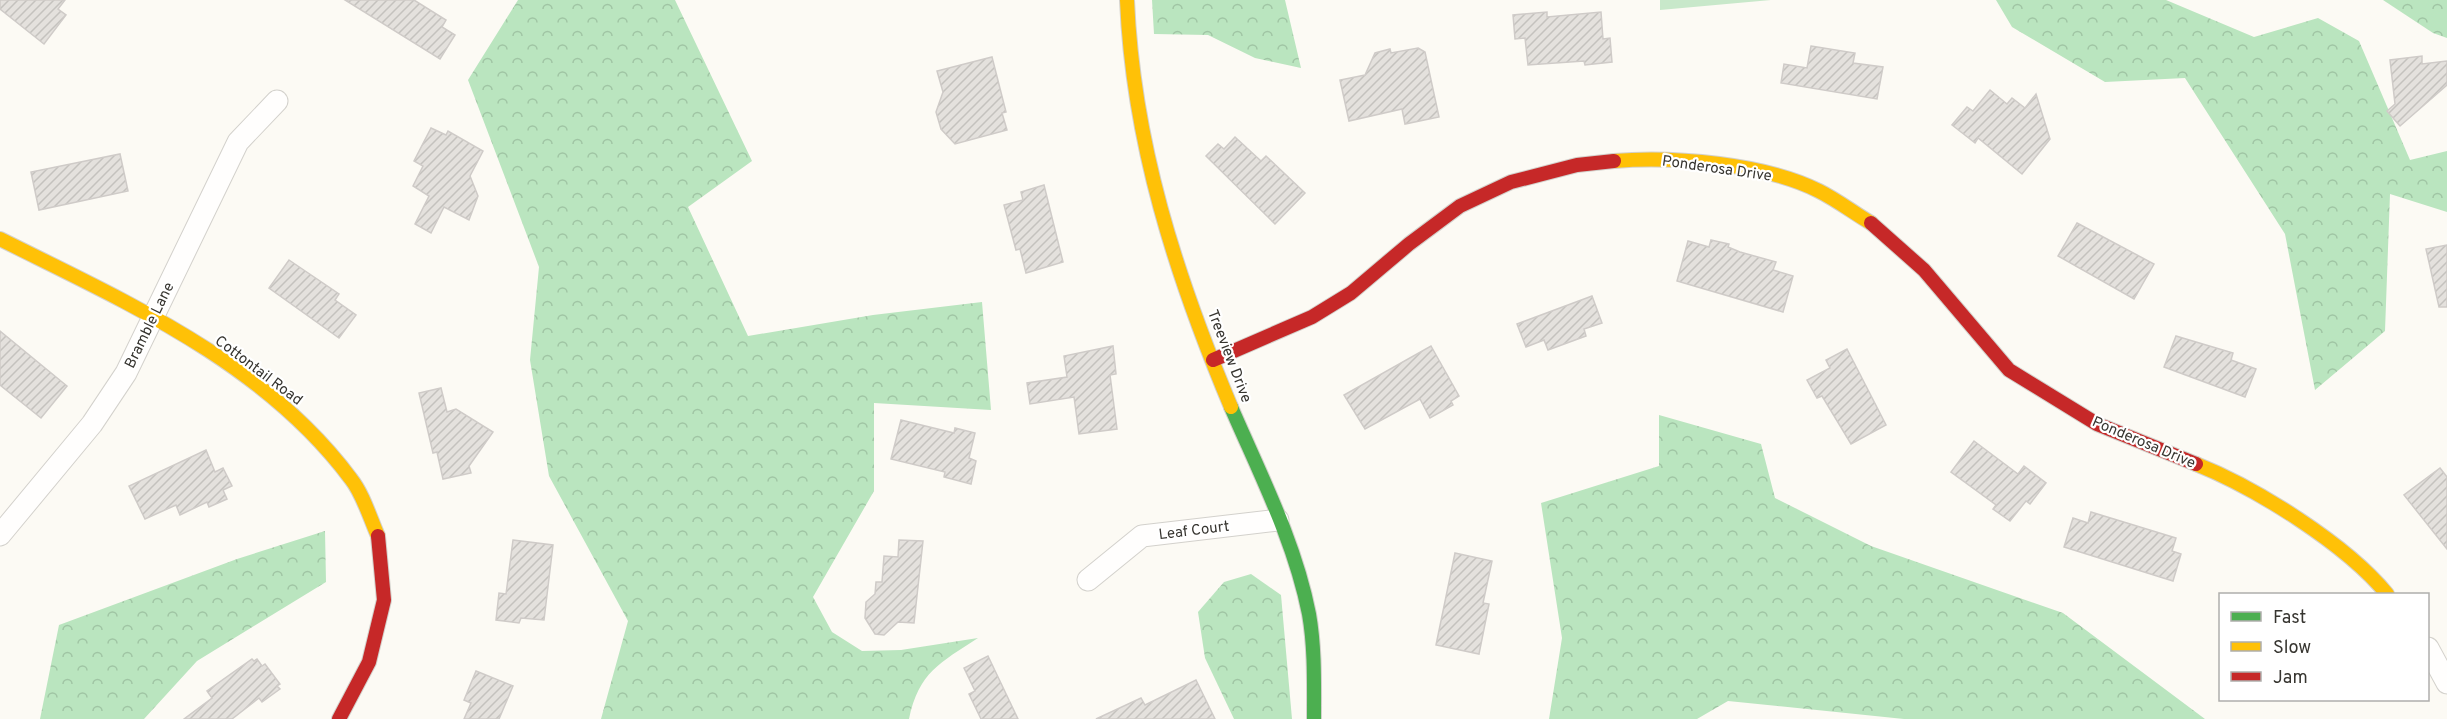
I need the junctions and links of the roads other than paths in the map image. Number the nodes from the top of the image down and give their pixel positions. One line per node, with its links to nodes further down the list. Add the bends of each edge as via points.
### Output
1 (1127, 0): 5 (street, Treeview Drive, via 1136,116 1158,212)
2 (277, 101): 4 (street, Bramble Lane, via 238,142)
3 (0, 239): 4 (street, Cottontail Road)
4 (153, 316): 7 (street, Bramble Lane, via 126,373 92,424); 12 (street, Cottontail Road, via 223,360 293,414 352,480 378,536 384,600 369,662)
5 (1212, 360): 6 (street, Treeview Drive); 9 (street, Ponderosa Drive, via 1312,317 1351,293 1460,206 1511,182 1577,165 1640,159 1770,173 1819,190 1875,226 1924,270 2009,370 2097,424 2211,470 2272,501 2332,545)
6 (1278, 520): 8 (street, Leaf Court, via 1142,536); 13 (street, Treeview Drive, via 1306,603)
7 (0, 535)
8 (1088, 580)
9 (2386, 593)
10 (2429, 652): 11 (street)
11 (2447, 683)
12 (339, 719)
13 (1314, 719)

